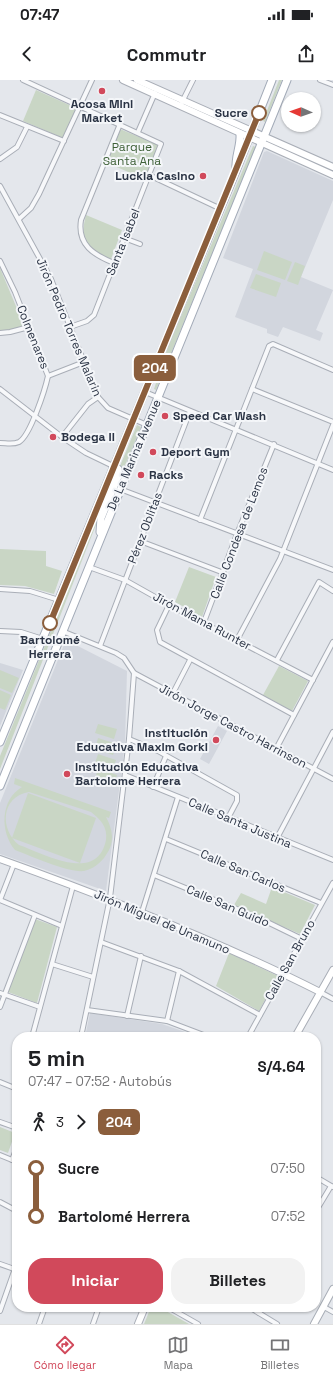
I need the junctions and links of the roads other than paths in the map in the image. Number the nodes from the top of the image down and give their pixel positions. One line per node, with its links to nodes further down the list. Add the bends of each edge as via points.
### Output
1 (23, 80): 12 (street)
2 (92, 80): 12 (street)
3 (137, 80): 10 (street)
4 (193, 80): 11 (street)
5 (272, 80): 17 (main road, De La Marina Avenue)
6 (287, 80): 20 (main road, De La Marina Avenue)
7 (320, 80): 9 (street)
8 (127, 81): 10 (street)
9 (333, 85)
10 (156, 92): 11 (street); 16 (street)
11 (182, 104): 17 (street); 18 (street)
12 (80, 106): 14 (street); 19 (street)
13 (0, 115): 15 (street)
14 (120, 124): 16 (street); 34 (street, via 80,224 81,237 86,247)
15 (27, 127): 19 (street); 21 (street, via 17,147)
16 (138, 132): 24 (street, Santa Isabel, via 161,144)
17 (252, 132): 18 (street); 20 (street); 23 (main road, De La Marina Avenue)
18 (240, 134): 23 (main road, via 241,144 235,159)
19 (64, 141): 30 (street, via 36,201)
20 (262, 144): 22 (street); 25 (street); 45 (main road, De La Marina Avenue)
21 (0, 159)
22 (333, 167)
23 (236, 171): 29 (main road, De La Marina Avenue)
24 (149, 175): 29 (street); 31 (street, Santa Isabel)
25 (333, 175)
26 (0, 186): 27 (street, Jirón Pedro Torres Malarin)
27 (5, 194): 28 (street); 30 (street, Jirón Pedro Torres Malarin)
28 (0, 197)
29 (221, 209): 43 (main road, De La Marina Avenue)
30 (19, 219): 36 (street, Jirón Pedro Torres Malarin, via 51,279)
31 (124, 238): 32 (street); 34 (street, Santa Isabel)
32 (140, 244)
33 (0, 260): 35 (street, Colmenares)
34 (114, 263): 36 (street, Santa Isabel, via 94,315 87,321)
35 (29, 327): 37 (street); 40 (street, Colmenares)
36 (70, 327): 38 (street, Jirón Pedro Torres Malarin)
37 (0, 333)
38 (84, 362): 40 (street); 44 (street, Jirón Pedro Torres Malarin)
39 (333, 370): 42 (street, via 270,344)
40 (48, 376): 47 (street, Colmenares)
41 (0, 389): 47 (street)
42 (252, 389): 49 (street); 51 (street)
43 (145, 392): 45 (street); 48 (main road, De La Marina Avenue)
44 (98, 397): 48 (street, Jirón Pedro Torres Malarin, via 108,408); 52 (street, via 88,404)
45 (158, 398): 46 (street); 50 (main road, De La Marina Avenue)
46 (190, 411): 51 (street); 59 (street, Pérez Oblitas)
47 (34, 414): 52 (street); 53 (street, via 27,433 20,441)
48 (134, 419): 50 (street, Jirón Pedro Torres Malarin); 56 (main road, De La Marina Avenue)
49 (333, 424): 55 (street)
50 (147, 425): 58 (main road, De La Marina Avenue)
51 (235, 429): 54 (street); 60 (street)
52 (62, 436): 56 (street)
53 (0, 443)
54 (274, 444): 55 (street); 61 (street, Calle Condesa de Lemos)
55 (318, 463): 57 (street); 64 (street)
56 (113, 466): 62 (main road, via 118,469 119,474 101,518); 71 (main road, De La Marina Avenue)
57 (333, 470)
58 (120, 489): 59 (street); 62 (main road, De La Marina Avenue)
59 (155, 502): 60 (street); 63 (street, Pérez Oblitas)
60 (200, 520): 61 (street)
61 (237, 534): 64 (street); 67 (street, Calle Condesa de Lemos)
62 (100, 539): 65 (main road, De La Marina Avenue)
63 (140, 541): 67 (street); 68 (street, Pérez Oblitas)
64 (283, 552): 66 (street); 77 (street)
65 (89, 567): 68 (street, Jirón Mama Runter); 75 (main road, De La Marina Avenue)
66 (333, 570)
67 (224, 573): 73 (street, Calle Condesa de Lemos)
68 (126, 580): 72 (street, Jirón Mama Runter); 79 (street, Pérez Oblitas)
69 (0, 589): 71 (street, via 30,590)
70 (333, 591): 81 (street, via 319,582)
71 (59, 600): 76 (main road, De La Marina Avenue)
72 (169, 605): 73 (street, Jirón Mama Runter); 80 (street, via 159,624 158,637 160,642)
73 (204, 622): 77 (street, Jirón Mama Runter)
74 (0, 631): 76 (street, via 21,632)
75 (62, 631): 79 (street); 94 (main road, De La Marina Avenue)
76 (43, 639): 88 (main road, De La Marina Avenue)
77 (237, 640): 81 (street, Jirón Mama Runter)
78 (333, 642): 83 (street)
79 (100, 646): 82 (street, via 124,658)
80 (190, 660): 84 (street); 85 (street)
81 (277, 660): 83 (street, Jirón Mama Runter)
82 (134, 673): 84 (street, Jirón Jorge Castro Harrinson); 87 (street)
83 (313, 680): 85 (street)
84 (172, 695): 89 (street, Jirón Jorge Castro Harrinson)
85 (294, 715): 89 (street)
86 (333, 732): 91 (street)
87 (129, 739): 90 (street); 92 (street)
88 (0, 742)
89 (276, 749): 91 (street, Jirón Jorge Castro Harrinson)
90 (166, 756): 95 (street); 97 (street, via 237,795 237,801)
91 (314, 769): 93 (street, Jirón Jorge Castro Harrinson); 98 (street)
92 (125, 775): 95 (street, Calle Santa Justina); 106 (street)
93 (333, 779)
94 (0, 786)
95 (153, 787): 96 (street, Calle Santa Justina)
96 (178, 797): 97 (street, Calle Santa Justina); 99 (street)
97 (228, 818): 98 (street, Calle Santa Justina)
98 (277, 838): 101 (street, Calle Santa Justina)
99 (166, 839): 103 (street); 108 (street, Calle San Carlos)
100 (0, 859): 102 (street, Jirón Miguel de Unamuno)
101 (333, 860)
102 (14, 864): 105 (street, Jirón Miguel de Unamuno); 107 (street)
103 (154, 875): 109 (street); 112 (street, Calle San Guido, via 261,919)
104 (333, 883): 108 (street, Calle San Bruno)
105 (74, 886): 106 (street, Jirón Miguel de Unamuno); 111 (street)
106 (110, 898): 109 (street, Jirón Miguel de Unamuno); 113 (street)
107 (0, 900): 110 (street)
108 (321, 903): 112 (street, Calle San Bruno)
109 (142, 912): 118 (street, Jirón Miguel de Unamuno)
110 (35, 915): 111 (street); 121 (street)
111 (62, 926): 115 (street)
112 (302, 939): 118 (street, Calle San Bruno)
113 (101, 942): 114 (street); 119 (street)
114 (141, 956): 117 (street); 127 (street)
115 (52, 964): 119 (street); 124 (street)
116 (333, 970): 120 (street)
117 (179, 971): 126 (street); 128 (street)
118 (283, 973): 120 (street, Jirón Miguel de Unamuno); 126 (street, Calle San Bruno)
119 (93, 977): 125 (street)
120 (320, 992): 122 (street); 133 (street)
121 (2, 994): 123 (street); 124 (street)
122 (333, 999)
123 (0, 1007)
124 (40, 1008): 129 (street)
125 (86, 1010): 127 (street); 130 (street)
126 (260, 1015): 132 (street, Calle San Bruno)
127 (128, 1016): 128 (street)
128 (167, 1021): 131 (street)
129 (33, 1032)
130 (82, 1032)
131 (196, 1032)
132 (251, 1032)
133 (298, 1032)
134 (0, 1082): 135 (street)
135 (12, 1087)
136 (0, 1122): 137 (street)
137 (12, 1126)
138 (0, 1155): 139 (street)
139 (12, 1160)
140 (321, 1180): 141 (street)
141 (332, 1186): 143 (street)
142 (0, 1202): 144 (street)
143 (321, 1204)
144 (12, 1208)
145 (0, 1264): 146 (street)
146 (12, 1268)
147 (12, 1280): 150 (street)
148 (333, 1289): 149 (street)
149 (324, 1307): 155 (street); 162 (street)
150 (0, 1311)
151 (43, 1312): 157 (street)
152 (97, 1312): 158 (street)
153 (143, 1312): 159 (street)
154 (177, 1312): 160 (street)
155 (333, 1312)
156 (259, 1313): 161 (street)
157 (39, 1324)
158 (93, 1324)
159 (138, 1324)
160 (198, 1324)
161 (277, 1324)
162 (314, 1324)

